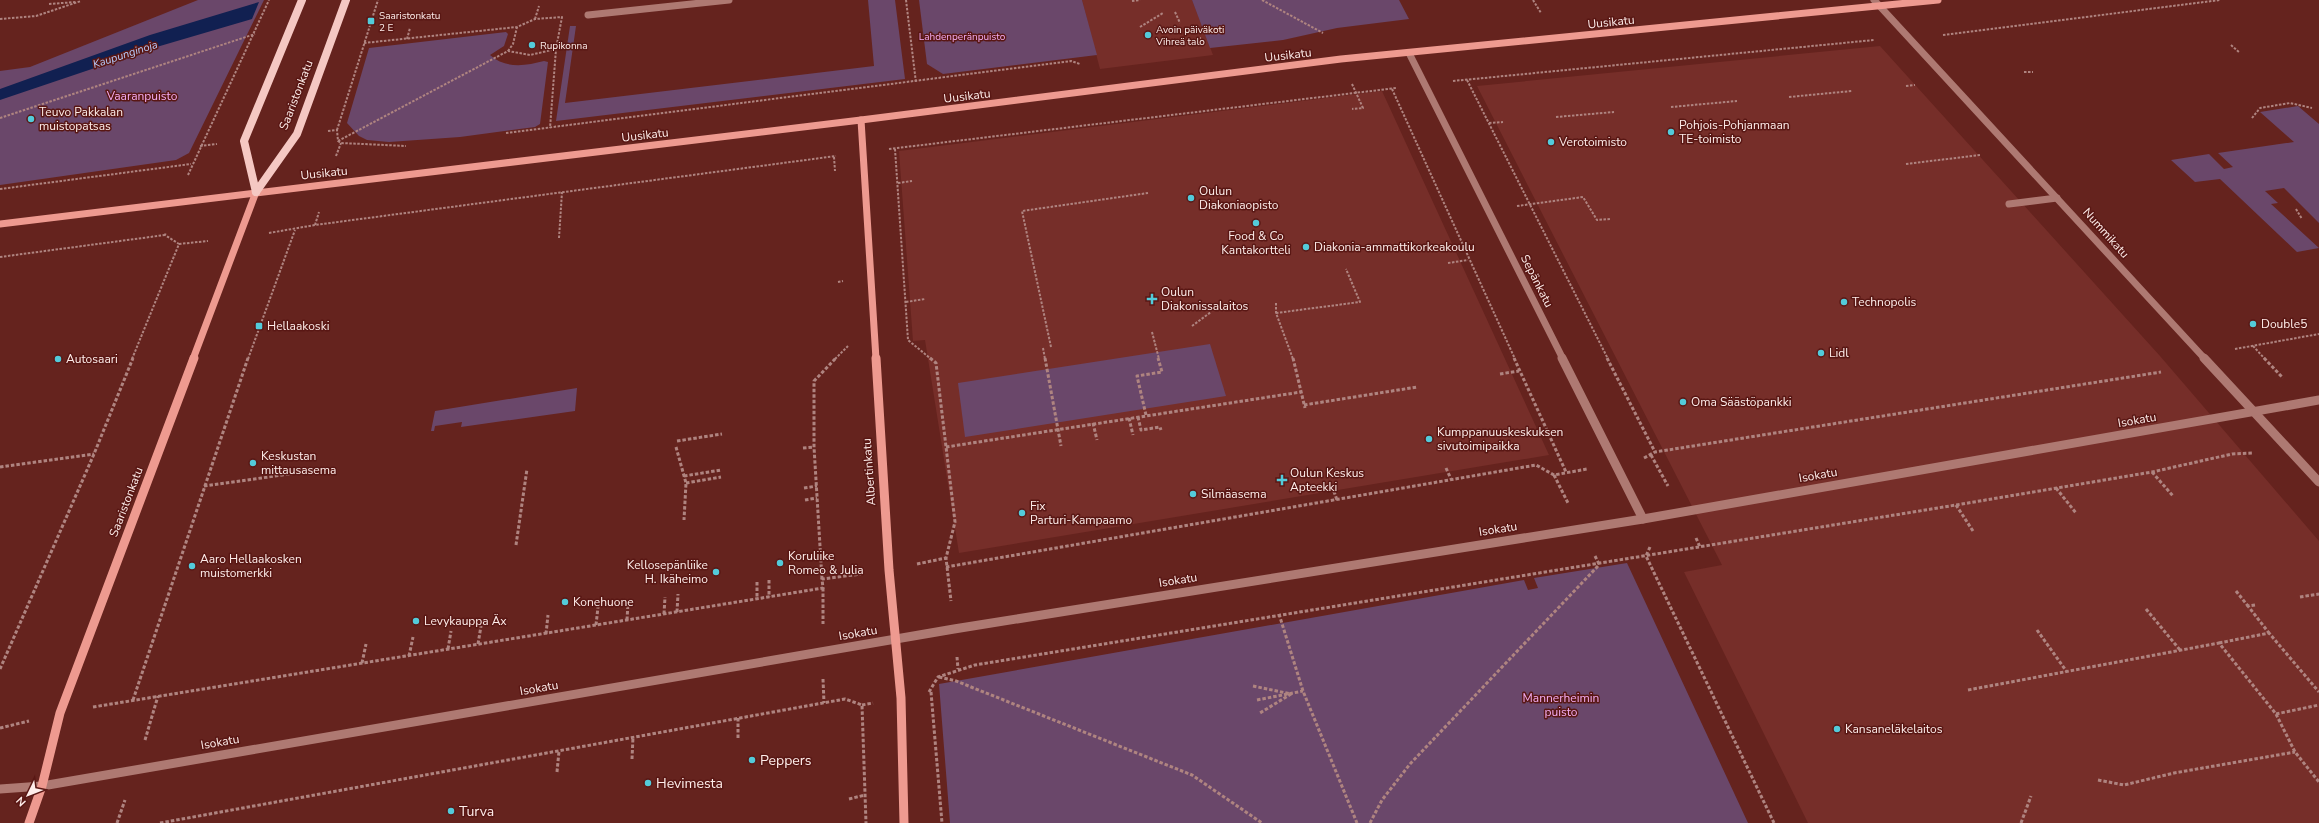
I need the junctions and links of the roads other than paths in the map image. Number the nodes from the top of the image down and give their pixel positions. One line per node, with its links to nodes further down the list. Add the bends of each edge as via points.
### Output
1 (302, 0): 10 (main road, via 244,141)
2 (346, 0): 10 (main road, Saaristonkatu, via 297,134)
3 (729, 0): 7 (street)
4 (1874, 0): 6 (street, Nummikatu)
5 (1938, 0): 6 (main road, Uusikatu)
6 (1880, 6): 8 (main road, Uusikatu); 11 (street, Nummikatu)
7 (588, 16)
8 (1409, 53): 9 (main road, Uusikatu, via 1342,59); 17 (street, Sepänkatu)
9 (861, 120): 10 (main road, Uusikatu); 18 (main road, Albertinkatu, via 889,570)
10 (256, 192): 13 (main road, Uusikatu); 19 (main road, Saaristonkatu, via 60,713)
11 (2058, 198): 12 (street); 15 (street, Nummikatu)
12 (2009, 204)
13 (0, 224)
14 (2319, 400): 15 (street, Isokatu)
15 (2255, 412): 16 (street, Nummikatu); 17 (street, Isokatu)
16 (2319, 482)
17 (1643, 519): 18 (street, Isokatu)
18 (896, 640): 19 (street, Isokatu); 22 (main road, Albertinkatu)
19 (42, 786): 20 (street, Isokatu); 21 (main road, Saaristonkatu)
20 (0, 789)
21 (29, 823)
22 (904, 823)

